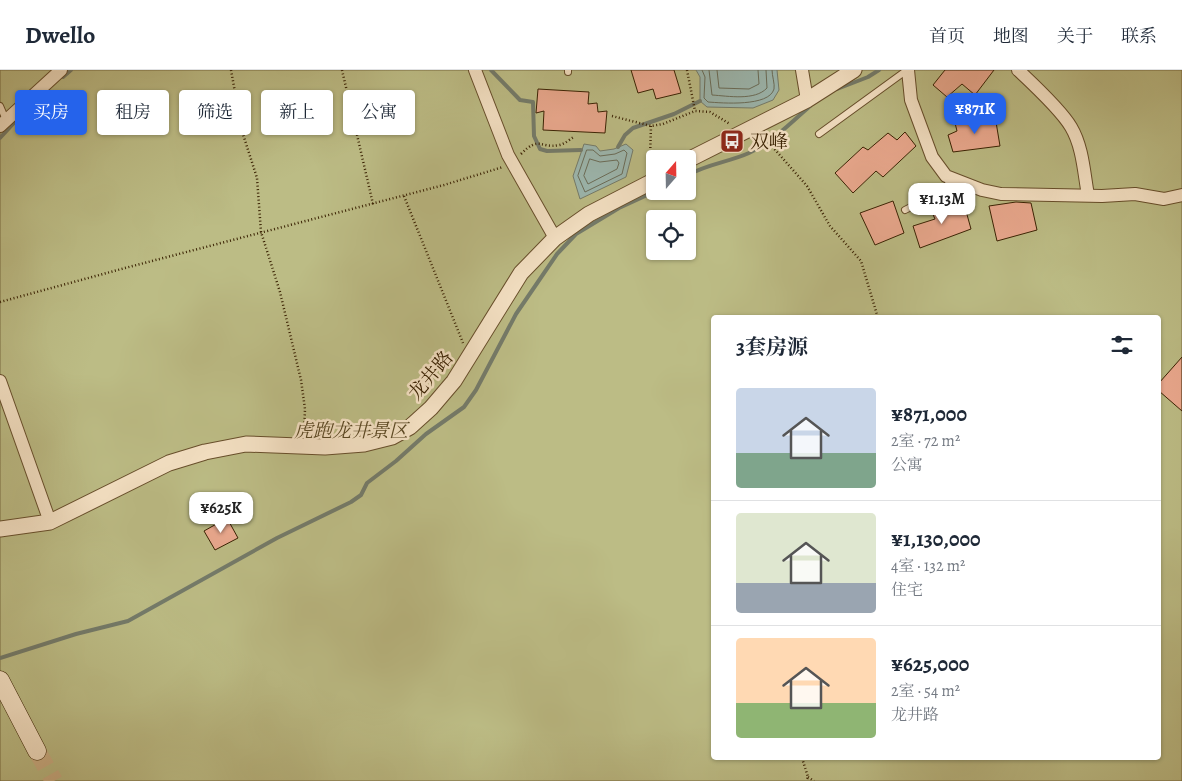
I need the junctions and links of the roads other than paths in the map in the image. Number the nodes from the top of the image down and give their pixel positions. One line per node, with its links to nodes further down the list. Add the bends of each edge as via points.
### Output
1 (61, 70): 9 (street)
2 (475, 70): 17 (street, via 513,163)
3 (802, 70): 7 (street)
4 (854, 70): 7 (street)
5 (908, 70): 10 (lane); 12 (street, via 912,100 932,157)
6 (1018, 70): 14 (street, via 1071,127)
7 (807, 100): 11 (street)
8 (0, 106): 9 (lane)
9 (3, 123)
10 (819, 134)
11 (696, 156)
12 (952, 179): 14 (street, via 1001,194); 16 (lane, via 944,190)
13 (646, 185): 17 (street, 龙井路, via 589,214)
14 (1088, 195): 15 (street, via 1135,194 1164,198)
15 (1182, 195)
16 (905, 210)
17 (555, 238): 19 (street, 龙井路, via 521,274 454,382 410,427 392,437 364,444 246,444 205,452 169,462)
18 (0, 381): 19 (street)
19 (50, 522): 20 (street, 龙井路)
20 (0, 529)
21 (0, 680): 22 (main road)
22 (36, 751)

